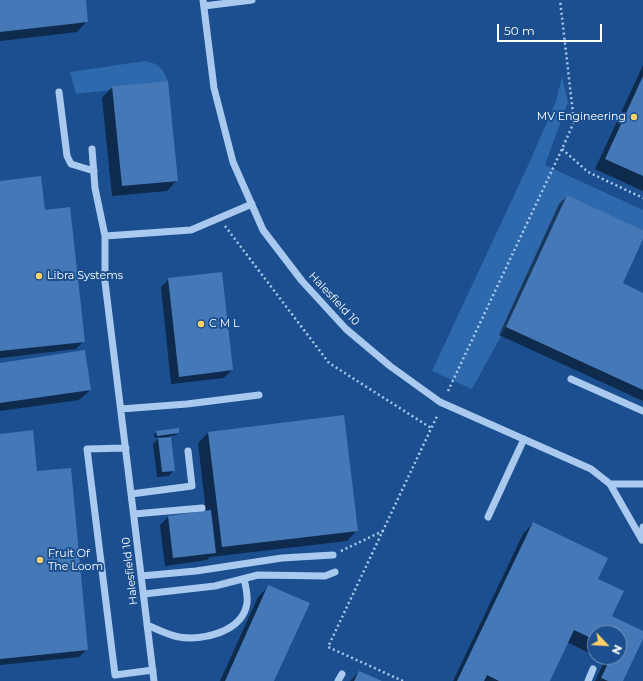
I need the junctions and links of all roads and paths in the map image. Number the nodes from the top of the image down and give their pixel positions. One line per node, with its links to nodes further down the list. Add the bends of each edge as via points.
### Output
1 (252, 0): 3 (street)
2 (560, 0): 6 (path, via 574,122)
3 (204, 3): 9 (street, Halesfield 10, via 214,88 233,162)
4 (59, 92): 7 (street, via 67,156 72,164)
5 (92, 149): 7 (street, Halesfield 10)
6 (562, 149): 8 (path, via 588,172); 13 (path)
7 (94, 171): 11 (street, Halesfield 10)
8 (643, 198)
9 (252, 204): 10 (street); 19 (street, Halesfield 10, via 263,230 302,281 346,330 440,402)
10 (219, 218): 11 (street, via 191,230); 18 (path, via 329,363)
11 (105, 236): 15 (street, Halesfield 10, via 105,282)
12 (571, 379): 16 (street)
13 (448, 391)
14 (259, 395): 15 (street)
15 (121, 409): 20 (street, Halesfield 10)
16 (643, 411)
17 (438, 414): 18 (path)
18 (431, 428): 29 (path)
19 (524, 439): 22 (street, Halesfield 10, via 591,469); 27 (street)
20 (126, 448): 24 (street, Halesfield 10); 38 (street, via 87,449 115,675)
21 (188, 452): 24 (street, via 192,486)
22 (610, 484): 23 (street); 30 (street, Halesfield 10)
23 (643, 484)
24 (131, 494): 26 (street, Halesfield 10)
25 (202, 508): 26 (street)
26 (134, 514): 33 (street, Halesfield 10)
27 (488, 517)
28 (643, 527): 30 (street)
29 (382, 531): 31 (path); 40 (path, via 328,647)
30 (642, 542)
31 (333, 555): 33 (street, via 282,558 196,571)
32 (335, 572): 34 (street, via 325,576 258,576)
33 (141, 576): 35 (street, Halesfield 10)
34 (244, 579): 35 (street, via 215,586); 36 (street, via 247,605 237,622 228,629 187,638)
35 (144, 594): 36 (street, Halesfield 10)
36 (147, 625): 38 (street, Halesfield 10)
37 (593, 669): 41 (street)
38 (153, 670): 39 (street, Halesfield 10)
39 (154, 681)
40 (403, 681)
41 (588, 681)

